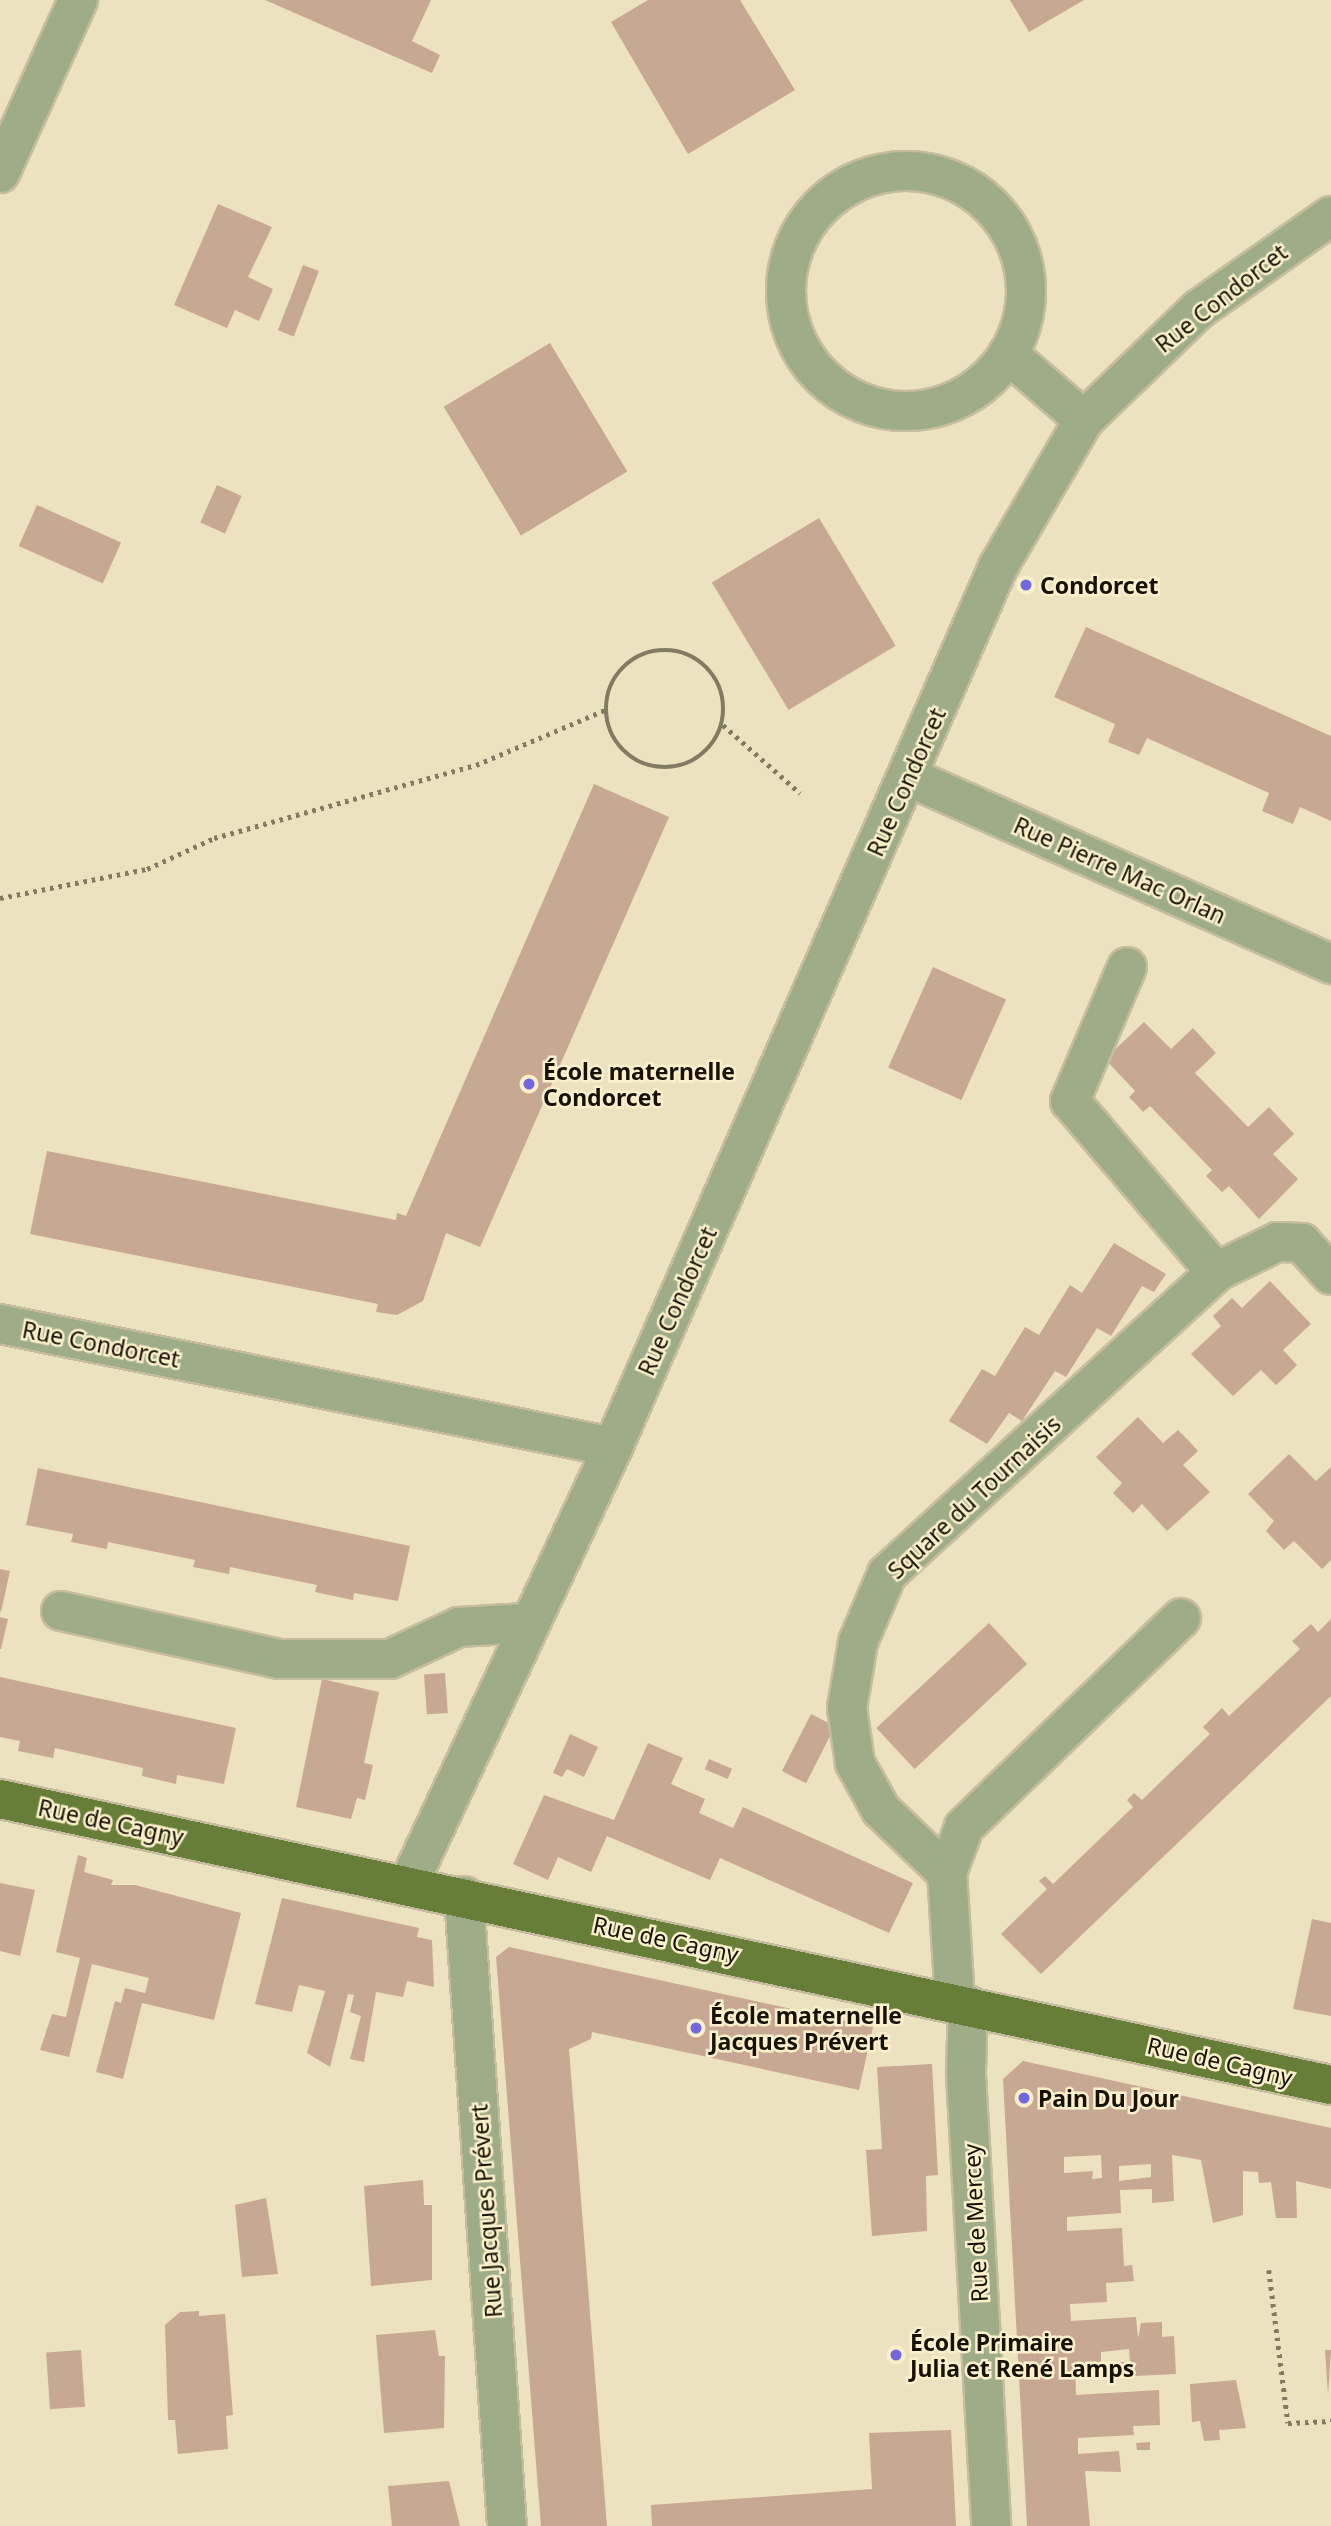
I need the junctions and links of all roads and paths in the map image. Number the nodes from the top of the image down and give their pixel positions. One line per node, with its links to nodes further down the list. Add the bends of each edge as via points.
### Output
1 (78, 0): 2 (street)
2 (0, 173)
3 (1331, 216): 5 (street, Rue Condorcet, via 1199,309)
4 (1008, 354): 4 (street, via 1023,321 1027,286 1020,251 1003,219 978,194 947,177 912,170 877,174 844,187 816,210 796,240 785,299 791,329 804,356 848,397 876,408 937,408 965,396); 5 (street)
5 (1084, 420): 8 (street, Rue Condorcet, via 998,567)
6 (605, 710): 7 (path, via 618,745 648,766 667,769 702,756); 7 (path, via 618,672 633,658 673,650 692,655 714,676 725,705); 10 (path, via 476,765 214,838 147,869)
7 (723, 725): 9 (path)
8 (909, 777): 11 (street, Rue Pierre Mac Orlan); 16 (street, Rue Condorcet)
9 (800, 793)
10 (0, 898)
11 (1331, 964)
12 (1127, 967): 13 (street, via 1070,1101)
13 (1216, 1272): 14 (street, Square du Tournaisis, via 1277,1242 1302,1243); 21 (street, Square du Tournaisis, via 887,1574 858,1642 847,1708 855,1763 881,1810)
14 (1331, 1275)
15 (0, 1324): 16 (street, Rue Condorcet)
16 (613, 1447): 19 (street, Rue Condorcet)
17 (61, 1611): 19 (street, via 279,1659 390,1660 458,1627)
18 (1181, 1618): 21 (street, via 964,1827)
19 (526, 1623): 22 (street, Rue Condorcet)
20 (0, 1799): 22 (main road, Rue de Cagny)
21 (947, 1873): 24 (street)
22 (408, 1885): 23 (main road, Rue de Cagny)
23 (464, 1896): 24 (main road, Rue de Cagny); 28 (street, Rue Jacques Prévert)
24 (962, 2003): 25 (main road, Rue de Cagny); 29 (street, Rue de Mercey)
25 (1331, 2085)
26 (1269, 2270): 27 (path, via 1288,2423)
27 (1331, 2421)
28 (507, 2526)
29 (991, 2526)

